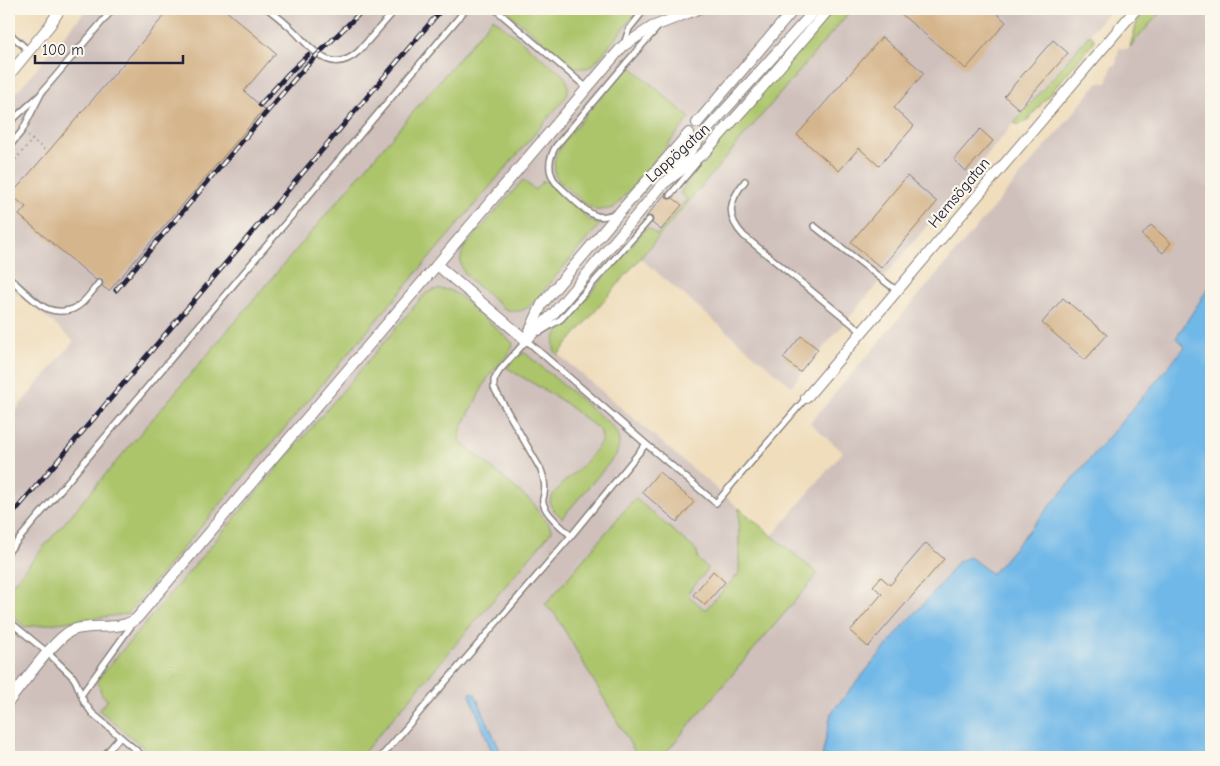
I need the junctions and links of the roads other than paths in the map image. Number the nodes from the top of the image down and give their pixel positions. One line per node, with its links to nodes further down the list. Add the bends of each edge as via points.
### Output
1 (60, 9): 16 (street)
2 (113, 9): 19 (lane)
3 (268, 9): 4 (lane, via 322,58 337,62 352,58)
4 (396, 9)
5 (466, 9): 42 (lane)
6 (495, 9): 18 (lane)
7 (645, 9): 15 (lane, via 629,29)
8 (698, 9): 13 (street)
9 (794, 9): 21 (street, Lappögatan)
10 (816, 9): 22 (street)
11 (829, 9): 26 (street, Lappögatan)
12 (1136, 9): 36 (street, Hemsögatan)
13 (669, 16): 15 (street); 30 (lane, via 556,146 550,158 549,169 553,179 586,210 600,217)
14 (9, 33): 16 (lane)
15 (623, 46): 18 (street)
16 (30, 51): 17 (street)
17 (9, 75)
18 (587, 88): 33 (street)
19 (42, 92): 20 (lane); 25 (lane, via 22,131)
20 (9, 123)
21 (697, 123)
22 (706, 131)
23 (688, 133): 30 (street, Lappögatan)
24 (698, 141): 28 (street)
25 (9, 147)
26 (705, 152): 28 (street, Lappögatan); 29 (lane)
27 (745, 181): 37 (lane, via 736,192 731,210 737,229)
28 (663, 184): 38 (street, Lappögatan, via 554,313)
29 (670, 195)
30 (619, 212): 38 (street, Lappögatan, via 542,304)
31 (649, 220): 38 (lane, via 561,320)
32 (814, 226): 36 (lane)
33 (437, 264): 38 (street); 43 (street)
34 (9, 277): 35 (lane, via 43,306 53,310 75,308)
35 (99, 283)
36 (896, 290): 37 (street, Hemsögatan)
37 (862, 332): 39 (street, Hemsögatan)
38 (526, 340): 40 (lane); 41 (lane, via 500,370 494,380 494,388 542,470 545,481 543,502 548,512)
39 (806, 398): 40 (lane, via 716,503)
40 (646, 444): 41 (lane)
41 (571, 536): 51 (lane)
42 (9, 551)
43 (137, 618): 45 (street, via 124,624 73,630 66,633); 46 (lane)
44 (9, 621): 45 (lane)
45 (48, 653): 46 (lane, via 73,677); 47 (street)
46 (82, 694): 48 (lane, via 92,713)
47 (9, 701)
48 (120, 737): 49 (lane); 50 (lane)
49 (103, 757)
50 (144, 757)
51 (381, 757)

